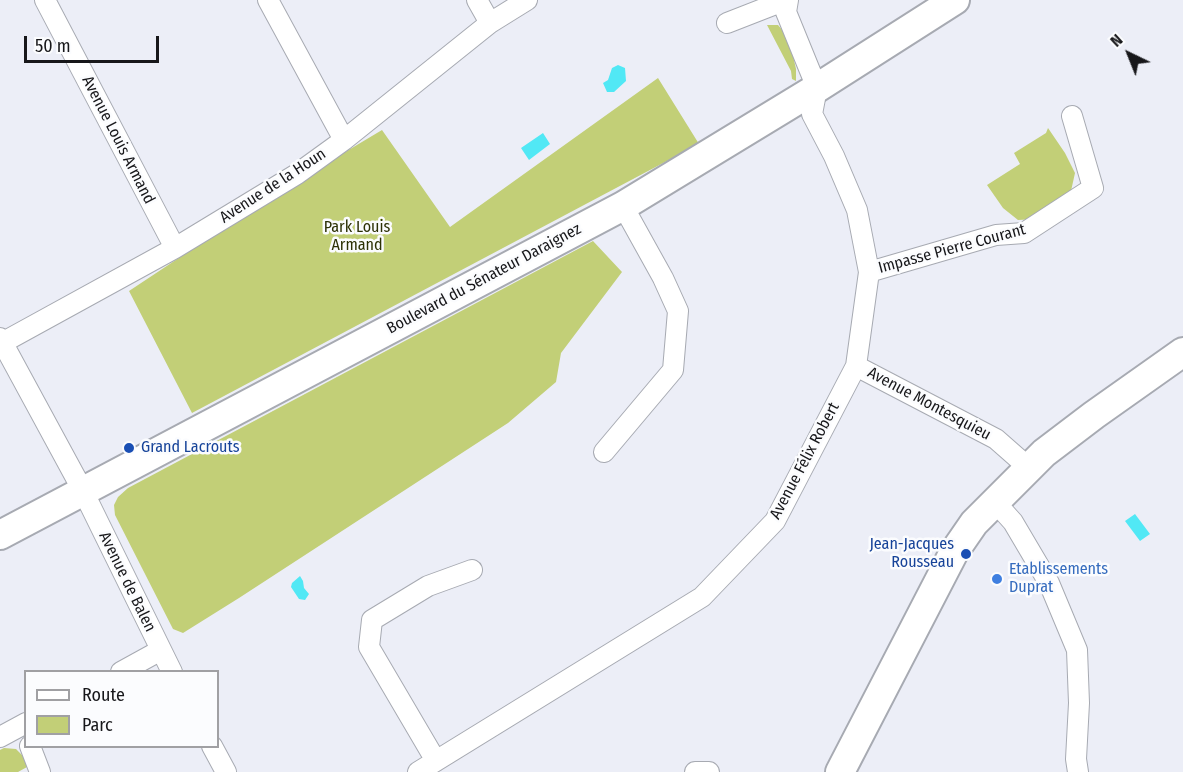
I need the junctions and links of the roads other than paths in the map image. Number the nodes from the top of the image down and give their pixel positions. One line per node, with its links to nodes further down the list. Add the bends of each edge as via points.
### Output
1 (45, 0): 13 (street, Avenue Louis Armand)
2 (268, 0): 11 (street)
3 (477, 0): 7 (street)
4 (527, 0): 7 (street, Avenue de la Houn)
5 (787, 0): 8 (street); 9 (street, via 786,12)
6 (955, 0): 9 (street, Boulevard du Sénateur Daraignez)
7 (489, 23): 11 (street, Avenue de la Houn)
8 (727, 23)
9 (817, 88): 12 (street, Boulevard du Sénateur Daraignez); 14 (street, Avenue Félix Robert, via 812,114 857,210)
10 (1072, 116): 14 (street, Impasse Pierre Courant, via 1093,188 1024,233 996,235)
11 (344, 140): 13 (street, Avenue de la Houn, via 297,174)
12 (623, 206): 18 (street, via 678,311 673,370); 20 (street, Boulevard du Sénateur Daraignez)
13 (175, 248): 15 (street, Avenue de la Houn)
14 (869, 272): 17 (street, Avenue Félix Robert)
15 (1, 342): 20 (street, Avenue de Balen)
16 (1183, 352): 19 (street, via 1094,414)
17 (856, 366): 19 (street, Avenue Montesquieu, via 996,439); 31 (street, Avenue Félix Robert, via 775,521 702,597)
18 (604, 452)
19 (1029, 468): 21 (street)
20 (83, 491): 22 (street, Boulevard du Sénateur Daraignez); 24 (street, Avenue de Balen)
21 (995, 502): 37 (street, via 954,552); 38 (street, via 1013,522 1049,583 1077,650)
22 (0, 535)
23 (472, 570): 31 (street, via 428,586 372,620 369,647)
24 (160, 650): 25 (street); 26 (street, Avenue de Balen)
25 (125, 670)
26 (171, 670)
27 (24, 727): 28 (street)
28 (0, 737)
29 (30, 748): 32 (street)
30 (213, 748): 33 (street)
31 (436, 761): 34 (street, Avenue Félix Robert)
32 (40, 772)
33 (226, 772)
34 (418, 772)
35 (695, 772): 36 (street)
36 (709, 772)
37 (840, 772)
38 (1078, 772)

